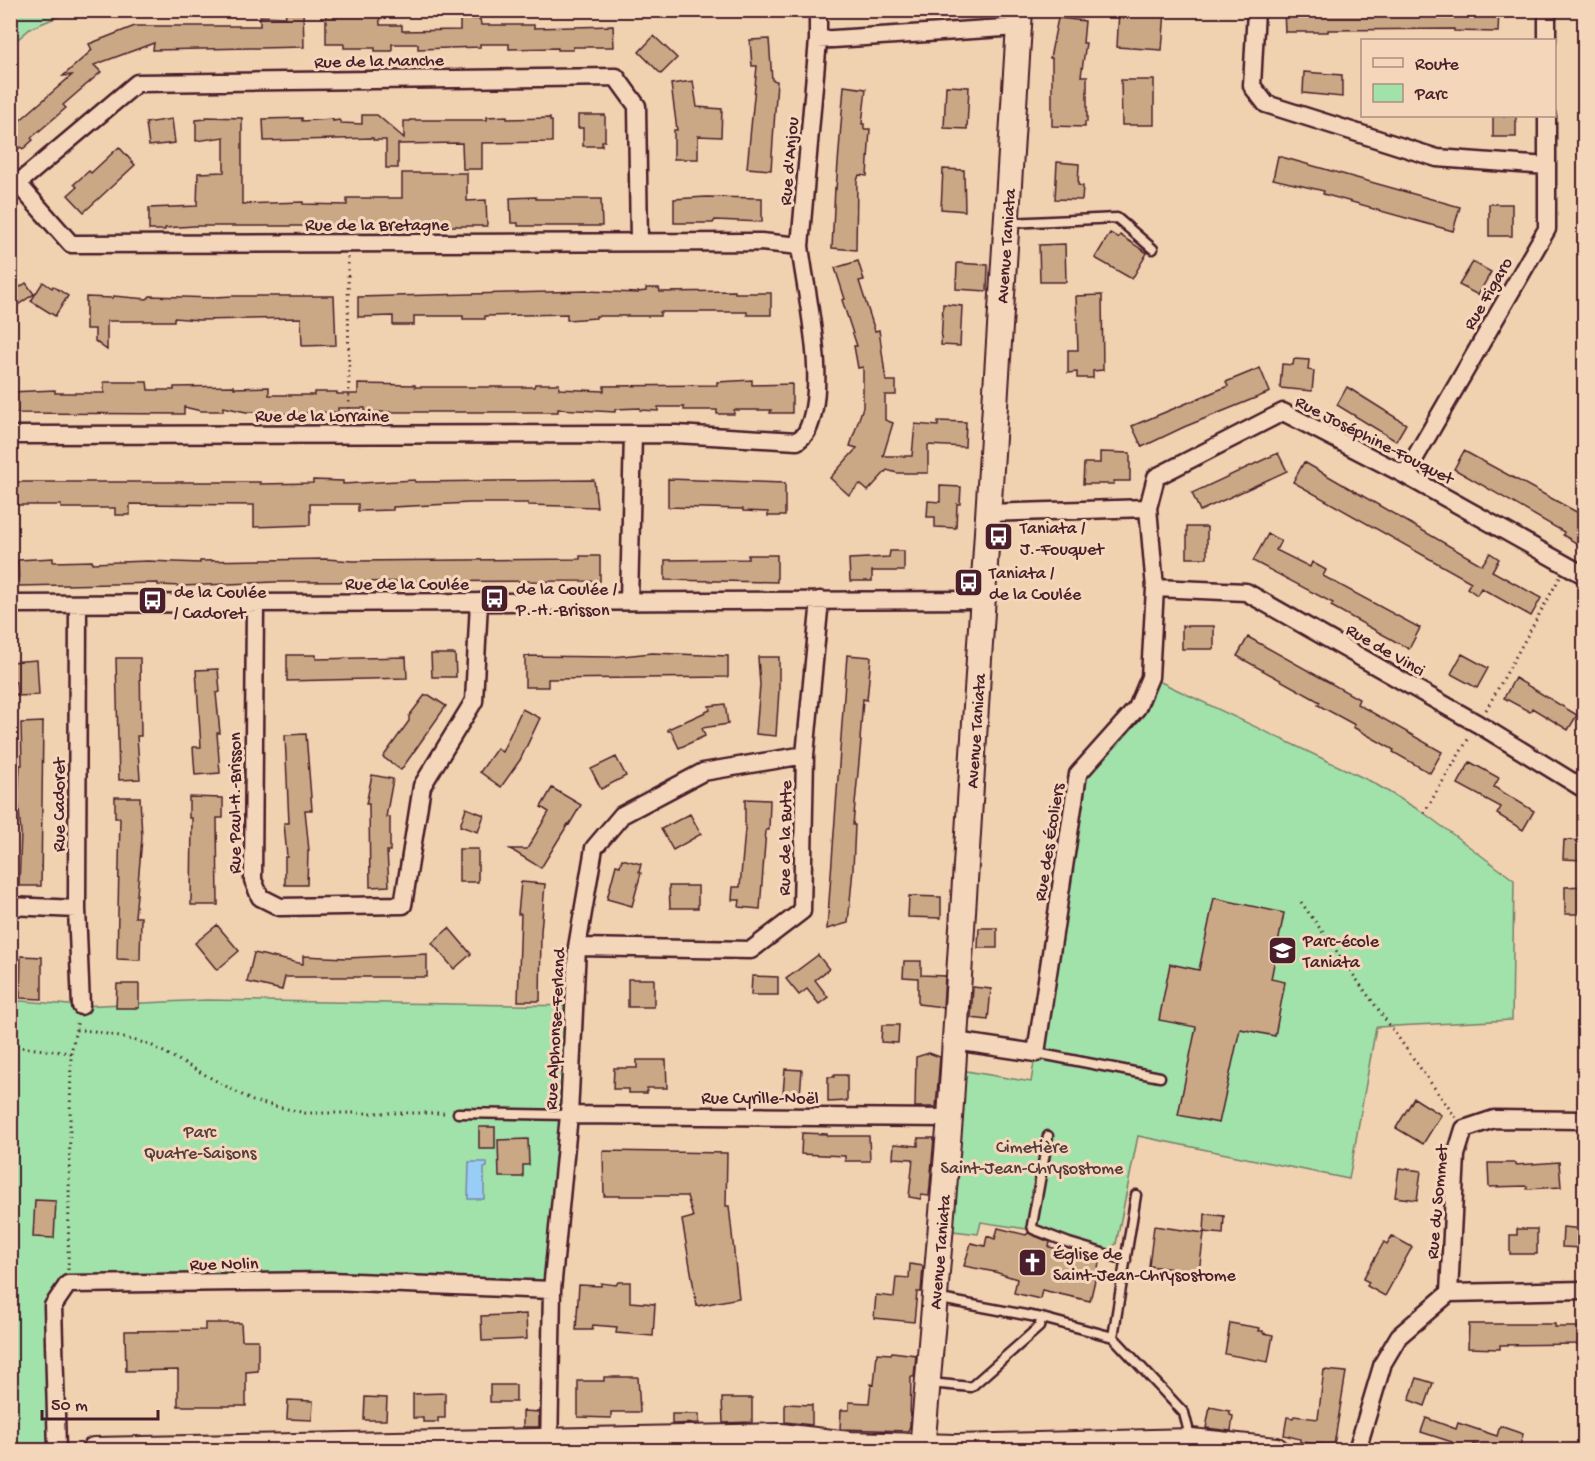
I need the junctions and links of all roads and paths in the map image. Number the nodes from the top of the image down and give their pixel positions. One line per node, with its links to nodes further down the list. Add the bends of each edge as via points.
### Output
1 (818, 10): 6 (street, Rue d'Anjou)
2 (1256, 10): 8 (street, via 1252,86 1266,104 1437,158)
3 (1547, 10): 5 (street)
4 (1020, 19): 6 (street); 10 (main road, Avenue Taniata)
5 (1547, 39)
6 (818, 40): 13 (street, Rue d'Anjou)
7 (1547, 117): 8 (street, Rue Figaro)
8 (1547, 166): 18 (street, Rue Figaro, via 1547,229)
9 (15, 188): 11 (street, Rue de la Manche, via 137,83 616,77 638,105); 12 (street, Rue de la Bretagne, via 71,244)
10 (1007, 223): 14 (lane, via 1117,218); 20 (main road, Avenue Taniata)
11 (639, 242): 12 (street, Rue de la Bretagne); 13 (street, Rue de la Bretagne, via 761,242)
12 (348, 243): 17 (path)
13 (800, 246): 15 (street, Rue de la Lorraine, via 816,369 816,394 806,433 797,441)
14 (1153, 249)
15 (633, 434): 17 (street, Rue de la Lorraine); 26 (street)
16 (10, 435): 17 (street, Rue de la Lorraine)
17 (350, 435)
18 (1405, 475): 19 (street, Rue Joséphine-Fouquet, via 1283,412 1156,477); 21 (street, Rue Joséphine-Fouquet)
19 (1148, 508): 20 (street); 23 (street, Rue des Écoliers)
20 (988, 513): 25 (main road, Avenue Taniata)
21 (1567, 565): 22 (street, Rue Joséphine-Fouquet); 31 (path)
22 (1584, 575)
23 (1155, 588): 31 (street, Rue de Vinci, via 1245,591); 44 (street, Rue des Écoliers, via 1150,677 1137,708 1078,774)
24 (820, 600): 25 (street, Rue de la Coulée); 26 (street, Rue de la Coulée); 32 (street, Rue de la Butte)
25 (983, 600): 41 (main road, Avenue Taniata)
26 (628, 601): 27 (street, Rue de la Coulée)
27 (479, 602): 28 (street, Rue de la Coulée); 28 (street, Rue Paul-H.-Brisson, via 474,700 422,786 403,905 291,907 280,907 260,897 253,880)
28 (255, 603): 30 (street, Rue de la Coulée)
29 (10, 604): 30 (street, Rue de la Coulée)
30 (78, 604): 37 (street, Rue Cadoret)
31 (1478, 723): 33 (street, Rue de Vinci); 34 (path)
32 (805, 755): 38 (street, Rue Alphonse-Ferland, via 703,772 622,815 594,848); 38 (street, Rue de la Butte, via 802,911 751,950)
33 (1584, 789)
34 (1424, 813)
35 (1301, 902): 50 (path)
36 (10, 906): 37 (street)
37 (77, 909): 39 (street, Rue Cadoret)
38 (577, 947): 47 (street, Rue Alphonse-Ferland)
39 (81, 1006): 40 (path)
40 (76, 1030): 43 (path); 46 (path, via 149,1044 253,1101 305,1113)
41 (955, 1041): 44 (street); 48 (main road, Avenue Taniata)
42 (10, 1046): 43 (path)
43 (71, 1053): 54 (path)
44 (1036, 1053): 45 (lane)
45 (1160, 1077)
46 (458, 1113): 47 (lane)
47 (569, 1115): 48 (street, Rue Cyrille-Noël); 55 (street, Rue Alphonse-Ferland)
48 (950, 1118): 58 (main road, Avenue Taniata)
49 (1584, 1120): 50 (street, Rue du Sommet, via 1494,1119)
50 (1464, 1129): 57 (street, Rue du Sommet, via 1456,1155)
51 (1048, 1136): 53 (lane, via 1033,1228)
52 (1137, 1195): 53 (lane)
53 (1126, 1260): 60 (lane)
54 (68, 1284): 55 (street, Rue Nolin, via 330,1281); 68 (street, via 53,1306)
55 (552, 1290): 63 (street, Rue Alphonse-Ferland)
56 (1584, 1290): 57 (street)
57 (1449, 1293): 71 (street, via 1399,1336 1383,1363)
58 (935, 1298): 59 (lane); 61 (main road, Avenue Taniata)
59 (1042, 1318): 60 (lane); 61 (lane, via 1039,1327 971,1387)
60 (1113, 1337): 62 (lane, via 1184,1413)
61 (927, 1383): 67 (main road, Avenue Taniata)
62 (1191, 1440): 64 (main road); 70 (main road)
63 (549, 1445): 65 (main road); 66 (main road, via 781,1436)
64 (1103, 1446): 67 (main road)
65 (395, 1447): 69 (main road)
66 (856, 1447): 67 (main road)
67 (922, 1448)
68 (57, 1450)
69 (94, 1450)
70 (1276, 1450)
71 (1357, 1450)

